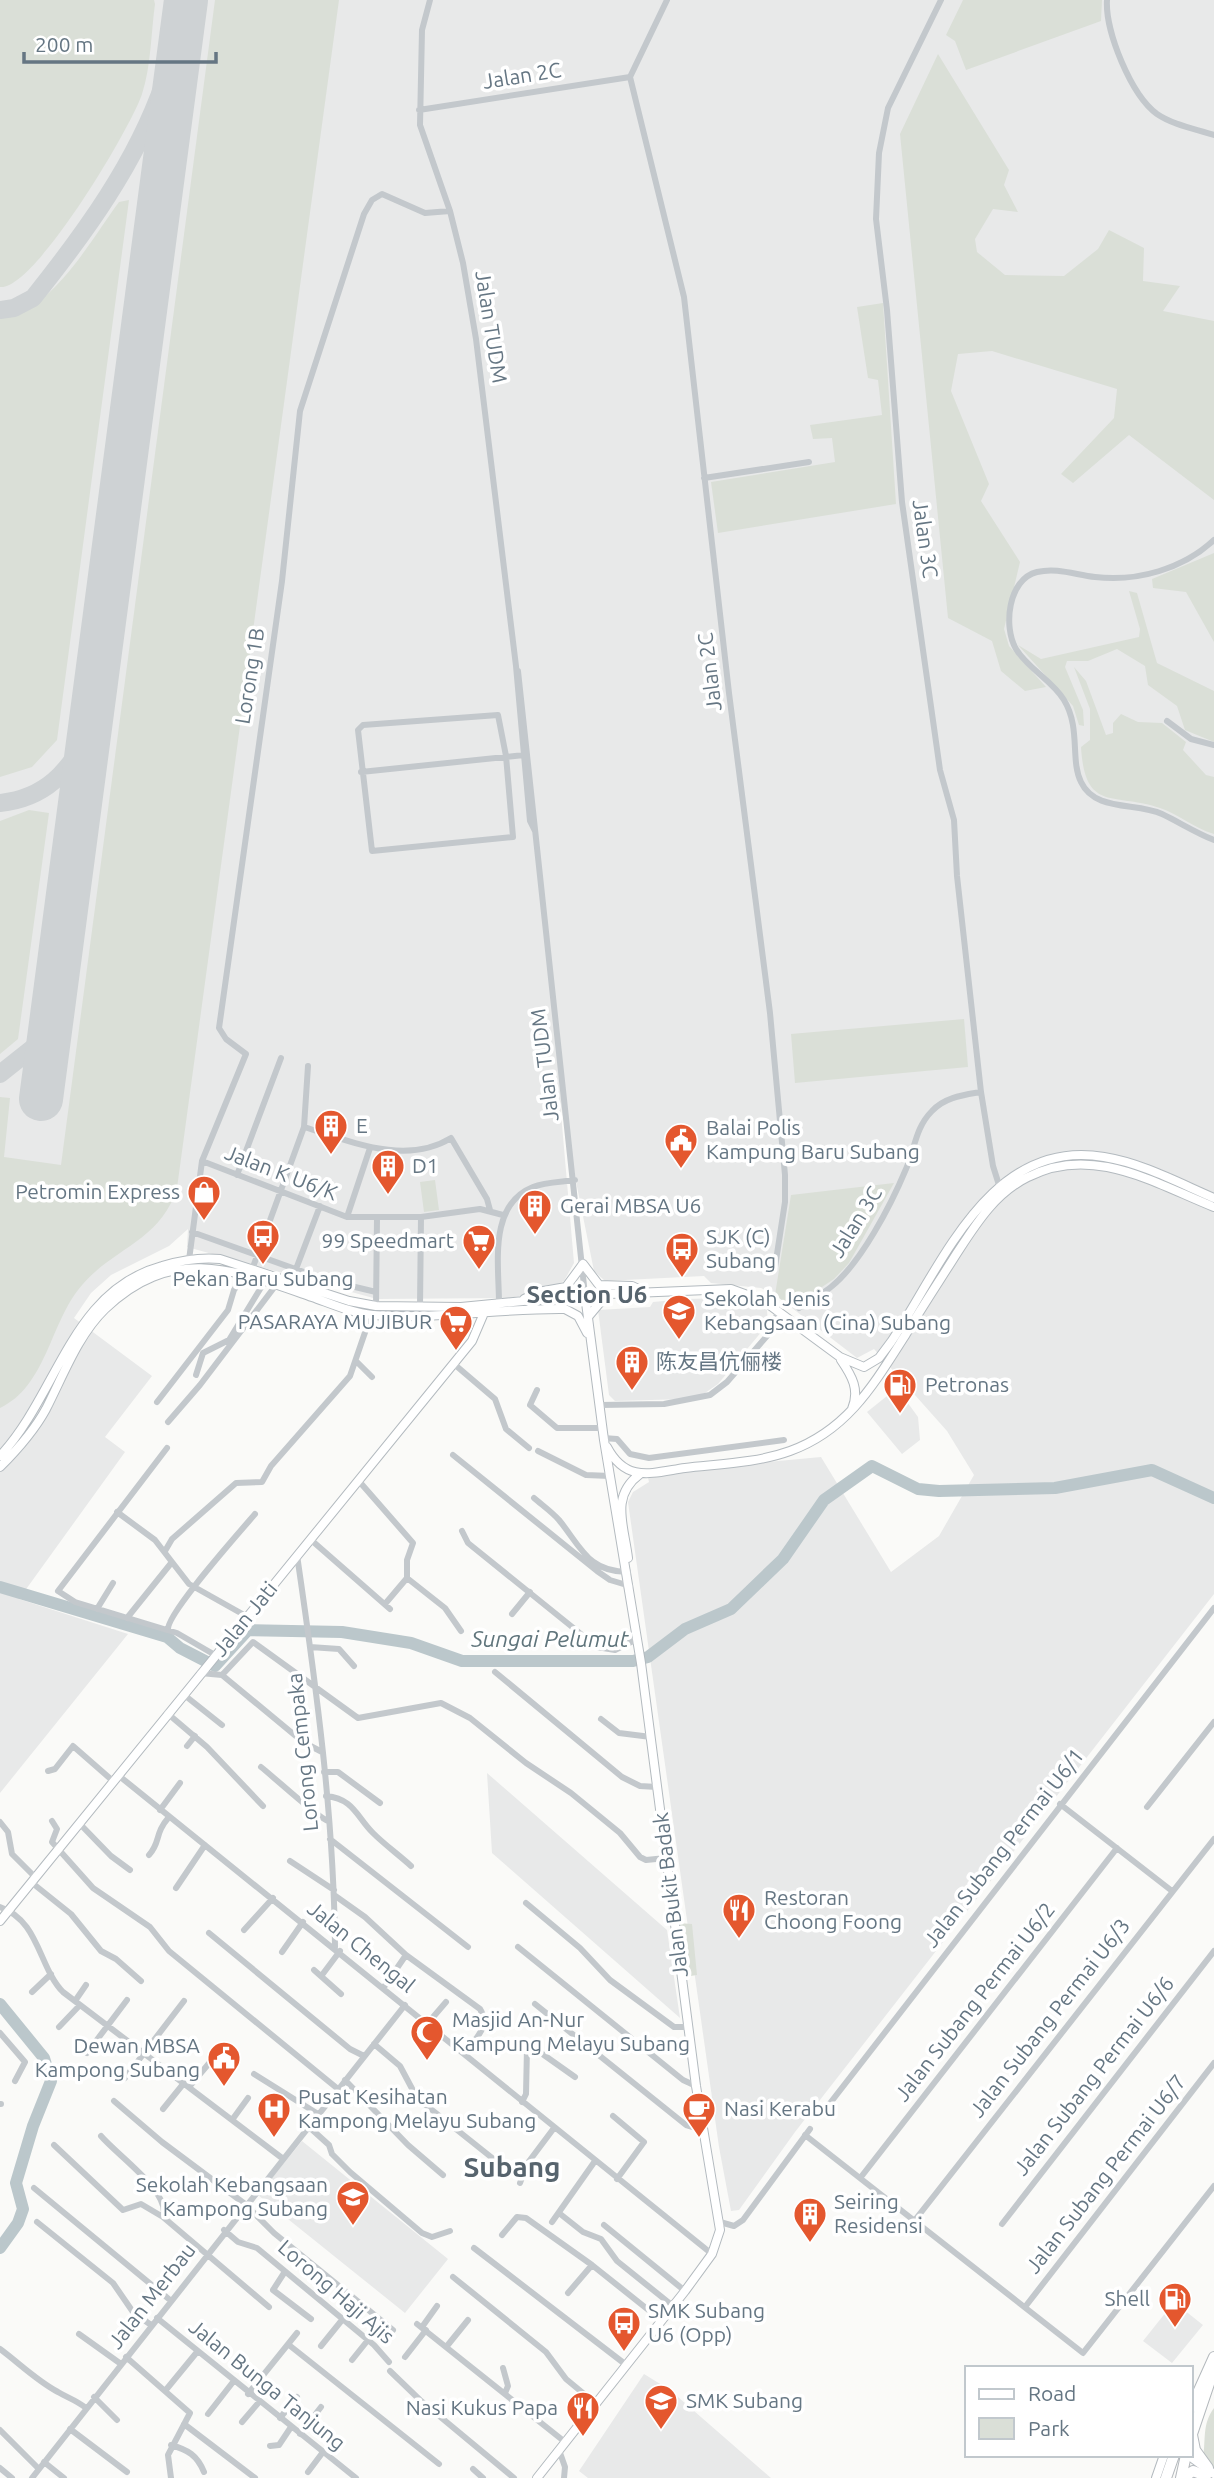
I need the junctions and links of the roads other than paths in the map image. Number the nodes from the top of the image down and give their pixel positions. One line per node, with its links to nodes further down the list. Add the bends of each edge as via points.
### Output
1 (430, 0): 6 (street, Jalan TUDM, via 422,30)
2 (667, 0): 5 (street)
3 (941, 0): 20 (street, Jalan 3C, via 888,108 879,153 876,219 902,502 940,770 954,820)
4 (1107, 0): 7 (street, via 1116,46 1144,101 1168,120)
5 (630, 77): 6 (street, Jalan 2C); 10 (street, Jalan 2C, via 684,297)
6 (419, 110): 8 (street, Jalan TUDM)
7 (1214, 135)
8 (450, 211): 14 (street, Jalan TUDM, via 476,339 523,693); 23 (street, Lorong 1B, via 425,213 382,194 372,200 300,411 282,581 219,1028 246,1054)
9 (809, 462): 10 (street)
10 (704, 478): 41 (street, Jalan 2C, via 785,1175)
11 (1214, 540): 17 (street, via 1188,559 1156,573 1099,578 1054,570 1035,572 1022,580 1013,596 1010,619 1011,638 1022,656 1062,697 1072,715 1079,780 1088,794 1103,802 1160,813)
12 (1167, 721): 13 (street, via 1191,739)
13 (1214, 745)
14 (526, 755): 15 (street); 25 (street, Jalan TUDM)
15 (506, 756): 16 (street); 16 (street, via 498,715 363,725 356,734); 16 (street, via 514,835 509,838 374,852)
16 (361, 772)
17 (1214, 840)
18 (281, 1058): 24 (street)
19 (308, 1066): 21 (street)
20 (981, 1091): 26 (street, Jalan 3C); 54 (street, Jalan 3C, via 945,1101 927,1116 896,1192 849,1269)
21 (304, 1127): 22 (street); 27 (street)
22 (370, 1148): 31 (street, via 424,1150 451,1138); 33 (street)
23 (202, 1161): 24 (street, Jalan K U6/K); 36 (street, Lorong 1B)
24 (237, 1175): 27 (street, Jalan K U6/K)
25 (575, 1180): 32 (street, via 530,1188); 39 (street, Jalan TUDM)
26 (999, 1185): 28 (main road, via 1045,1160 1096,1155 1142,1168); 62 (main road, via 957,1236 879,1358 864,1367)
27 (280, 1191): 29 (street, Jalan K U6/K); 37 (street)
28 (1214, 1198)
29 (320, 1206): 33 (street, Jalan K U6/K); 42 (street)
30 (1214, 1207): 70 (main road, via 1136,1174 1094,1164 1063,1165 1026,1177 999,1196 973,1228 868,1395)
31 (490, 1210): 32 (street); 34 (street, Jalan K U6/K)
32 (503, 1215): 51 (street)
33 (347, 1217): 35 (street, Jalan K U6/K)
34 (421, 1217): 35 (street, Jalan K U6/K); 53 (street)
35 (377, 1219): 47 (street)
36 (192, 1232): 37 (street); 38 (street, Lorong 1B)
37 (257, 1255): 40 (street); 42 (street)
38 (189, 1260): 40 (main road, via 220,1259); 78 (main road, via 151,1269 124,1282 99,1303 82,1324 35,1411)
39 (583, 1264): 46 (main road, via 599,1285); 49 (street, Jalan TUDM); 50 (main road, via 566,1287 538,1292)
40 (253, 1267): 52 (main road)
41 (775, 1267)
42 (296, 1269): 47 (street)
43 (243, 1275): 44 (main road); 68 (street, via 228,1310); 79 (main road, via 221,1268 183,1269 127,1290 88,1329 44,1413)
44 (264, 1281): 45 (main road); 65 (street, via 229,1340 203,1353)
45 (276, 1285): 58 (main road); 71 (street)
46 (643, 1291): 48 (main road); 55 (main road, via 731,1289)
47 (376, 1292): 52 (street)
48 (608, 1293): 49 (main road); 59 (main road)
49 (585, 1295): 50 (main road); 59 (main road, Jalan Bukit Badak)
50 (519, 1302): 51 (main road)
51 (499, 1303): 53 (main road)
52 (376, 1306): 53 (main road)
53 (420, 1307)
54 (799, 1308)
55 (778, 1310): 62 (main road); 69 (street, via 773,1329 710,1395 664,1404)
56 (484, 1313): 57 (main road); 60 (main road, Jalan Jati); 61 (main road, via 572,1311)
57 (469, 1314): 58 (main road); 60 (main road)
58 (371, 1315): 63 (street)
59 (589, 1317): 61 (main road, Jalan Bukit Badak)
60 (476, 1334): 64 (main road, Jalan Jati)
61 (592, 1345): 69 (main road, Jalan Bukit Badak)
62 (840, 1357): 70 (main road, via 854,1381 856,1401)
63 (357, 1362): 66 (street); 88 (street, via 262,1482 236,1483)
64 (454, 1364): 75 (street, via 495,1399 503,1425); 82 (main road, Jalan Jati)
65 (196, 1375)
66 (372, 1377)
67 (537, 1391): 72 (street, via 530,1405 557,1429)
68 (158, 1402)
69 (600, 1405): 72 (main road, Jalan Bukit Badak)
70 (850, 1413): 80 (main road, via 828,1433 788,1452)
71 (168, 1422)
72 (603, 1435): 73 (street, via 614,1437 630,1454 649,1458); 80 (main road, via 619,1465); 81 (main road, Jalan Bukit Badak)
73 (785, 1440)
74 (167, 1448): 84 (street)
75 (529, 1448)
76 (538, 1451): 81 (street, via 586,1475)
77 (453, 1455): 94 (street, via 597,1571)
78 (0, 1456)
79 (0, 1467)
80 (640, 1474): 91 (main road, via 625,1486 621,1497)
81 (610, 1476): 91 (main road, Jalan Bukit Badak)
82 (359, 1480): 87 (main road, Jalan Jati); 92 (street, via 412,1540)
83 (534, 1498): 91 (street, via 597,1566 608,1571)
84 (117, 1513): 88 (street); 97 (street, via 58,1589 65,1597)
85 (255, 1514): 95 (street)
86 (462, 1531): 96 (street, via 468,1543)
87 (310, 1539): 89 (main road, Jalan Jati); 92 (street, via 387,1606)
88 (165, 1551): 90 (street)
89 (297, 1555): 100 (main road, Jalan Jati); 105 (street, Lorong Cempaka)
90 (172, 1562): 95 (street); 101 (street)
91 (627, 1570): 94 (main road, Jalan Bukit Badak)
92 (407, 1578): 103 (street, via 445,1608)
93 (113, 1583): 97 (street)
94 (630, 1586): 104 (main road, Jalan Bukit Badak)
95 (194, 1587): 100 (street); 102 (street, via 169,1620)
96 (530, 1592): 99 (street); 104 (street, via 601,1650 615,1650)
97 (97, 1608): 101 (street)
98 (1214, 1608): 129 (street, Jalan Subang Permai U6/1)
99 (512, 1614)
100 (246, 1616): 106 (main road, Jalan Jati)
101 (127, 1618): 102 (street)
102 (168, 1630): 106 (street)
103 (461, 1631)
104 (637, 1639): 118 (main road, Jalan Bukit Badak)
105 (310, 1647): 107 (street, via 339,1649); 111 (street, Lorong Cempaka)
106 (214, 1656): 108 (main road, Jalan Jati)
107 (354, 1666)
108 (203, 1669): 110 (street); 112 (main road, Jalan Jati)
109 (495, 1672): 126 (street, via 622,1777 640,1786)
110 (222, 1675): 111 (street, via 253,1642); 120 (street, via 303,1742)
111 (314, 1688): 120 (street, Lorong Cempaka); 144 (street, via 358,1718 441,1703 470,1718 571,1793 620,1833 640,1857)
112 (183, 1694): 113 (main road, Jalan Jati); 116 (street)
113 (167, 1713): 117 (street); 124 (main road, Jalan Jati)
114 (601, 1719): 118 (street, via 619,1733)
115 (1214, 1722): 131 (street)
116 (222, 1725)
117 (195, 1736): 119 (street); 130 (street)
118 (651, 1737): 126 (main road, Jalan Bukit Badak)
119 (187, 1746)
120 (322, 1752): 123 (street, Lorong Cempaka)
121 (261, 1767): 135 (street, via 302,1799 314,1815)
122 (48, 1771): 124 (street, Jalan Chengal, via 74,1746)
123 (324, 1772): 127 (street, Lorong Cempaka); 128 (street, via 338,1772)
124 (115, 1778): 132 (street, Jalan Chengal); 137 (main road, Jalan Jati)
125 (180, 1783): 132 (street)
126 (657, 1787): 144 (main road, Jalan Bukit Badak)
127 (326, 1796): 135 (street, Lorong Cempaka); 146 (street, via 353,1806 371,1831)
128 (380, 1803)
129 (1060, 1804): 141 (street); 203 (street, Jalan Subang Permai U6/1)
130 (263, 1806)
131 (1147, 1807)
132 (160, 1811): 133 (street, Jalan Chengal)
133 (169, 1817): 140 (street, Jalan Chengal); 143 (street, via 158,1829 157,1846)
134 (52, 1821): 142 (street, via 57,1829 51,1839)
135 (328, 1821): 138 (street, Lorong Cempaka)
136 (0, 1822): 148 (street, via 8,1832 12,1854)
137 (79, 1823): 142 (main road, Jalan Jati); 147 (street)
138 (330, 1839): 151 (street, Lorong Cempaka); 159 (street)
139 (1214, 1839): 150 (street, Jalan Subang Permai U6/3)
140 (205, 1845): 149 (street); 152 (street, Jalan Chengal)
141 (1116, 1848): 150 (street); 216 (street, Jalan Subang Permai U6/2)
142 (57, 1850): 148 (main road, Jalan Jati); 198 (street, via 93,1888 150,1927 170,1951)
143 (149, 1855)
144 (666, 1858): 182 (main road, Jalan Bukit Badak)
145 (290, 1861): 151 (street)
146 (411, 1866)
147 (130, 1870)
148 (33, 1880): 154 (main road, Jalan Jati); 168 (street, via 71,1914 101,1951)
149 (176, 1888)
150 (1172, 1891): 224 (street, Jalan Subang Permai U6/3)
151 (334, 1892): 161 (street, Lorong Cempaka); 164 (street)
152 (273, 1898): 156 (street, Jalan Chengal); 157 (street)
153 (526, 1903): 182 (street, via 610,1980 674,2028)
154 (4, 1909): 155 (main road, Jalan Jati); 166 (street, via 25,1926)
155 (0, 1921)
156 (303, 1922): 161 (street, Jalan Chengal); 163 (street)
157 (244, 1930)
158 (209, 1933): 188 (street)
159 (468, 1947)
160 (518, 1947): 197 (street, via 682,2080)
161 (337, 1949): 167 (street); 170 (street, Jalan Chengal)
162 (1214, 1951): 228 (street, Jalan Subang Permai U6/6)
163 (282, 1952)
164 (406, 1955): 170 (street); 187 (street, via 485,2017 479,2035)
165 (314, 1970): 167 (street)
166 (51, 1974): 171 (street); 176 (street, via 55,1984)
167 (321, 1975): 172 (street)
168 (141, 1981)
169 (86, 1985): 176 (street)
170 (384, 1987): 178 (street, Jalan Chengal)
171 (32, 1992)
172 (341, 1994)
173 (127, 2000): 180 (street)
174 (184, 2001): 185 (street)
175 (446, 2002): 179 (street)
176 (77, 2003): 180 (street); 181 (street)
177 (535, 2004): 209 (street, via 686,2125)
178 (405, 2005): 179 (street, Jalan Chengal); 184 (street, Jalan Merbau)
179 (428, 2023): 187 (street, Jalan Chengal)
180 (108, 2025): 185 (street); 186 (street)
181 (59, 2027)
182 (688, 2027): 197 (main road, Jalan Bukit Badak)
183 (0, 2033): 195 (street, via 25,2062)
184 (374, 2044): 188 (street, Jalan Merbau); 214 (street, via 400,2066 417,2098)
185 (144, 2052): 193 (street); 196 (street)
186 (87, 2053)
187 (464, 2053): 201 (street, Jalan Chengal)
188 (364, 2056): 194 (street, Jalan Merbau)
189 (211, 2061): 196 (street)
190 (1214, 2063): 244 (street, Jalan Subang Permai U6/7)
191 (254, 2074): 204 (street)
192 (575, 2077): 201 (street, via 534,2048 527,2048)
193 (125, 2078)
194 (345, 2080): 198 (street, Jalan Merbau); 215 (street)
195 (15, 2081)
196 (186, 2085): 202 (street); 206 (street)
197 (696, 2086): 209 (main road, Jalan Bukit Badak)
198 (338, 2089): 204 (street, Jalan Merbau)
199 (248, 2098): 206 (street)
200 (114, 2101): 221 (street)
201 (522, 2102): 208 (street, Jalan Chengal)
202 (163, 2109)
203 (824, 2111)
204 (318, 2114): 207 (street, Jalan Merbau)
205 (613, 2116): 217 (street, via 644,2142)
206 (232, 2120): 212 (street)
207 (308, 2126): 212 (street, Jalan Merbau); 231 (street, via 350,2172 422,2233 432,2237)
208 (554, 2127): 213 (street, Jalan Chengal); 218 (street, via 530,2158)
209 (703, 2130): 227 (main road, Jalan Bukit Badak)
210 (101, 2136): 223 (street, via 154,2185 165,2211)
211 (54, 2145): 223 (street, via 123,2210 141,2204)
212 (282, 2158): 221 (street, Jalan Merbau)
213 (595, 2161): 217 (street, Jalan Chengal); 222 (street)
214 (501, 2165)
215 (443, 2175)
216 (861, 2177): 224 (street); 227 (street, via 808,2132 744,2220 734,2226)
217 (617, 2179): 235 (street, Jalan Chengal)
218 (520, 2183)
219 (1214, 2186): 244 (street, via 1083,2353)
220 (34, 2188): 241 (street)
221 (245, 2204): 230 (street, Jalan Merbau); 253 (street)
222 (559, 2213): 226 (street); 243 (street, via 600,2239 617,2261)
223 (163, 2217): 234 (street)
224 (915, 2220): 244 (street)
225 (37, 2222): 251 (street, via 113,2283 133,2312)
226 (552, 2222)
227 (720, 2222): 235 (main road, Jalan Bukit Badak)
228 (1002, 2224)
229 (604, 2225): 239 (street)
230 (225, 2230): 234 (street, Jalan Merbau); 237 (street, Lorong Haji Ajis, via 238,2242 257,2248)
231 (450, 2231)
232 (502, 2235): 236 (street, via 522,2216)
233 (474, 2248): 268 (street)
234 (207, 2253): 241 (street, Jalan Merbau); 245 (street)
235 (712, 2253): 239 (main road, Jalan Bukit Badak)
236 (592, 2264): 240 (street); 250 (street)
237 (284, 2273): 247 (street, via 273,2290); 248 (street, Lorong Haji Ajis)
238 (453, 2277): 281 (street, via 546,2352 566,2379)
239 (685, 2291): 243 (main road, Jalan Bukit Badak)
240 (568, 2293)
241 (170, 2300): 246 (street, Jalan Merbau)
242 (438, 2306): 252 (street)
243 (673, 2306): 250 (main road, Jalan Bukit Badak)
244 (1025, 2306)
245 (269, 2307)
246 (156, 2318): 251 (street, Jalan Merbau); 261 (street, Jalan Bunga Tanjung)
247 (311, 2319)
248 (342, 2320): 256 (street, Lorong Haji Ajis); 258 (street)
249 (468, 2320): 259 (street)
250 (661, 2320): 268 (main road, Jalan Bukit Badak)
251 (151, 2325): 262 (street, Jalan Merbau)
252 (422, 2327): 259 (street); 263 (street)
253 (393, 2330)
254 (297, 2333): 257 (street)
255 (79, 2334): 267 (street)
256 (368, 2340): 265 (street); 266 (street, Lorong Haji Ajis)
257 (289, 2344): 276 (street); 305 (street)
258 (321, 2346)
259 (447, 2346): 275 (street)
260 (0, 2349): 284 (street)
261 (197, 2352): 272 (street, Jalan Bunga Tanjung); 274 (street)
262 (126, 2357): 267 (street, Jalan Merbau); 274 (street)
263 (405, 2357)
264 (1214, 2357): 273 (highway)
265 (352, 2360)
266 (389, 2362)
267 (121, 2364): 277 (street, Jalan Merbau)
268 (625, 2364): 281 (main road, Jalan Bukit Badak)
269 (503, 2368): 275 (street, via 508,2386)
270 (1214, 2369): 293 (highway)
271 (390, 2371): 320 (street, Lorong Haji Ajis)
272 (233, 2382): 276 (street, Jalan Bunga Tanjung); 285 (street)
273 (1203, 2382): 279 (main road); 282 (highway)
274 (165, 2391): 289 (street, via 190,2413)
275 (505, 2393): 295 (street)
276 (248, 2394): 280 (street, Jalan Bunga Tanjung)
277 (94, 2397): 284 (street, Jalan Merbau); 287 (street)
278 (297, 2397): 286 (street)
279 (1193, 2398)
280 (259, 2402): 286 (street, Jalan Bunga Tanjung); 288 (street)
281 (595, 2403): 295 (main road, Jalan Bukit Badak)
282 (1193, 2403)
283 (321, 2407): 294 (street)
284 (86, 2408): 291 (street, Jalan Merbau)
285 (208, 2414)
286 (280, 2418): 290 (street, Jalan Bunga Tanjung)
287 (117, 2420)
288 (242, 2422)
289 (184, 2424): 297 (street); 317 (street)
290 (291, 2427): 294 (street, Jalan Bunga Tanjung); 298 (street, via 279,2445)
291 (70, 2428): 304 (street, Jalan Merbau); 309 (street)
292 (0, 2430): 307 (street)
293 (1193, 2430)
294 (300, 2434): 300 (street, Jalan Bunga Tanjung)
295 (565, 2442): 299 (main road, Jalan Bukit Badak)
296 (1193, 2443): 312 (highway)
297 (171, 2445): 310 (street, via 191,2452); 316 (street, via 167,2462)
298 (270, 2446)
299 (559, 2450): 321 (main road, Jalan Bukit Badak); 322 (street)
300 (323, 2452): 311 (street); 318 (street, Jalan Bunga Tanjung)
301 (1185, 2457): 325 (highway)
302 (1186, 2457): 312 (main road)
303 (1170, 2458): 323 (main road); 324 (highway)
304 (44, 2462): 307 (street, Jalan Merbau); 315 (street)
305 (439, 2464)
306 (0, 2468): 314 (street)
307 (39, 2469): 313 (street, Jalan Merbau)
308 (473, 2469): 319 (street)
309 (127, 2472)
310 (204, 2472)
311 (309, 2472)
312 (1209, 2474): 325 (highway, via 1193,2471)
313 (34, 2477)
314 (12, 2478)
315 (64, 2478)
316 (171, 2478)
317 (255, 2478)
318 (356, 2478)
319 (483, 2478)
320 (514, 2478)
321 (537, 2478)
322 (564, 2478)
323 (1156, 2478)
324 (1166, 2478)
325 (1182, 2478)

